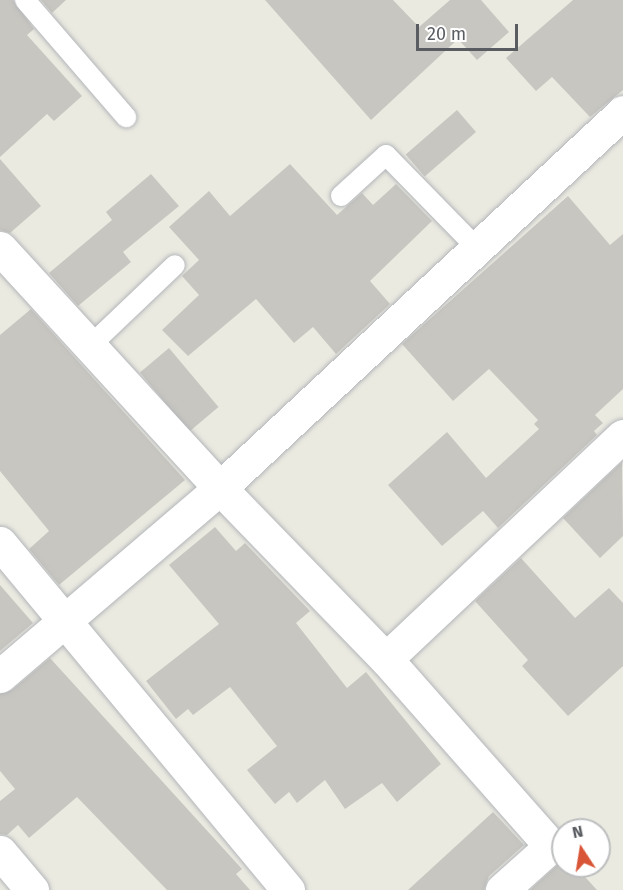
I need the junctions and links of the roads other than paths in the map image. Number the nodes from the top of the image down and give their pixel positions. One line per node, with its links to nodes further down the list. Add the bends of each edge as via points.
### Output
1 (25, 0): 3 (lane)
2 (623, 112): 6 (street)
3 (126, 117)
4 (341, 196): 6 (lane, via 387,155)
5 (0, 248): 8 (street)
6 (477, 248): 10 (street)
7 (175, 265): 8 (lane)
8 (90, 346): 10 (street)
9 (623, 436): 13 (street)
10 (220, 488): 12 (street); 13 (street)
11 (0, 543): 12 (street)
12 (65, 619): 14 (street); 17 (street)
13 (386, 659): 18 (street, via 551,846)
14 (0, 676)
15 (0, 852): 16 (street)
16 (32, 890)
17 (288, 890)
18 (502, 890)

